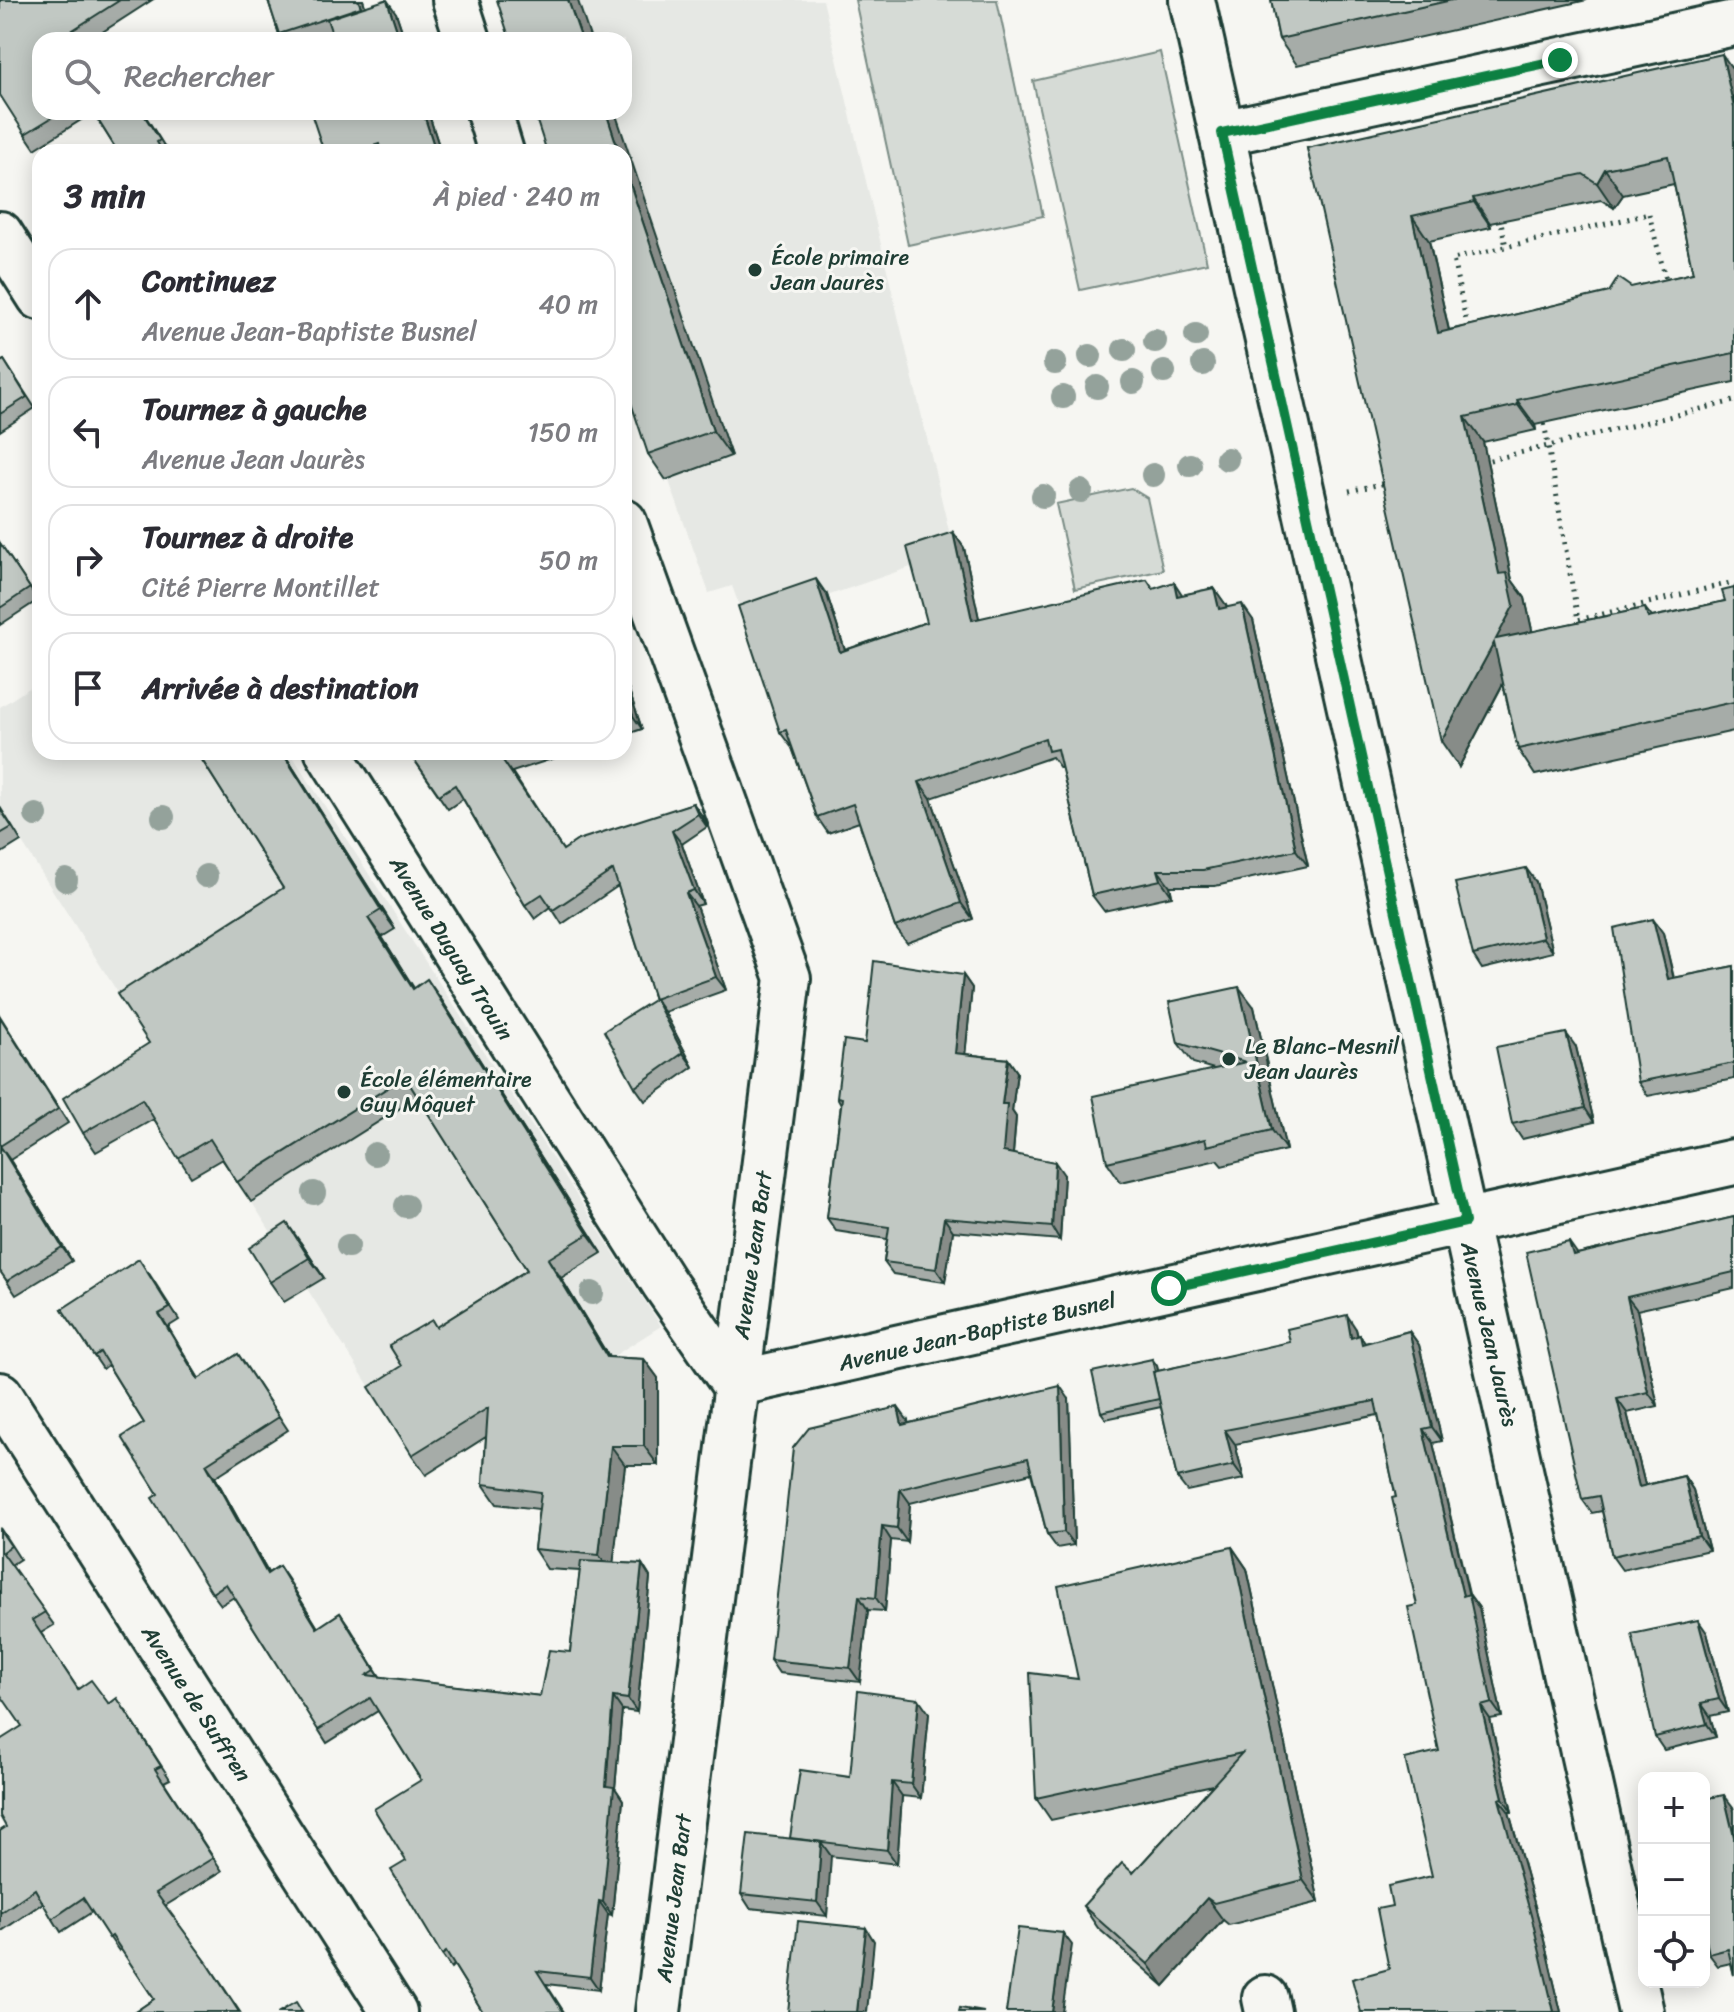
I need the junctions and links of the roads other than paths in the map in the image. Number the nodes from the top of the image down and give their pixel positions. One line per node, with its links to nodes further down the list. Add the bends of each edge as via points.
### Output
1 (455, 0): 4 (street)
2 (1192, 0): 6 (street, Avenue Jean Jaurès)
3 (1734, 23): 6 (street)
4 (465, 32)
5 (491, 120): 7 (street)
6 (1222, 133): 13 (street, Avenue Jean Jaurès)
7 (499, 144)
8 (0, 234): 9 (street)
9 (32, 284)
10 (632, 544): 14 (street, Avenue Jean Bart, via 788,978)
11 (333, 760): 14 (street, Avenue Duguay Trouin, via 664,1283)
12 (1734, 1162): 13 (street, Avenue Jean-Baptiste Busnel)
13 (1465, 1222): 14 (street, Avenue Jean-Baptiste Busnel); 18 (street, Avenue Jean Jaurès)
14 (734, 1384): 17 (street, Avenue Jean Bart)
15 (0, 1395): 16 (street, Avenue de Suffren)
16 (394, 2012)
17 (658, 2012)
18 (1641, 2012)

